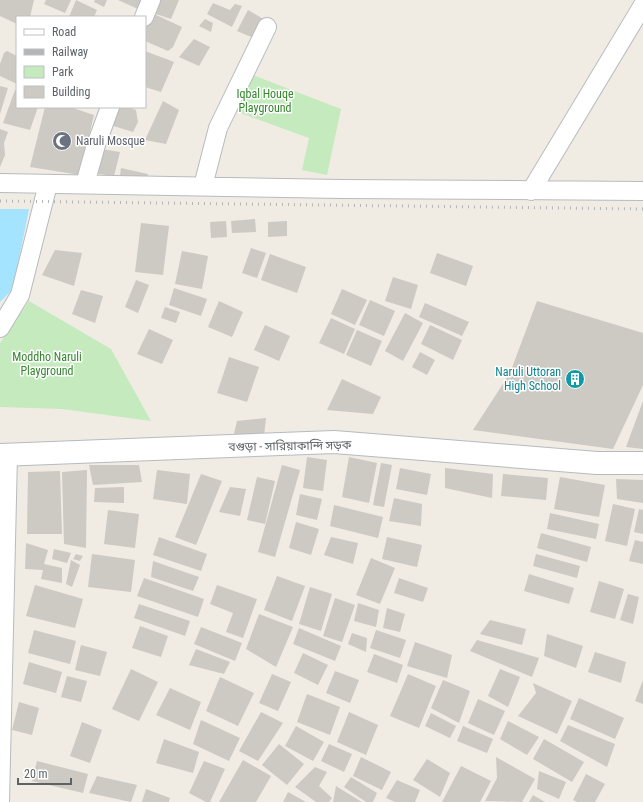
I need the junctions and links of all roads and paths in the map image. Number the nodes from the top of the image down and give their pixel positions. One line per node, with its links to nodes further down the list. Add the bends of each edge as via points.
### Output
1 (151, 0): 3 (street)
2 (643, 5): 10 (street)
3 (144, 16)
4 (267, 27): 9 (street, via 218,128)
5 (110, 108): 8 (street)
6 (0, 183): 7 (street)
7 (48, 184): 8 (street); 12 (street, via 20,295)
8 (85, 184): 9 (street)
9 (203, 186): 10 (street)
10 (531, 191): 11 (street)
11 (643, 192)
12 (0, 328)
13 (3, 453): 14 (main road, বগুড়া - সারিয়াকান্দি সড়ক, via 334,442 589,462); 15 (street)
14 (643, 463)
15 (0, 802)

